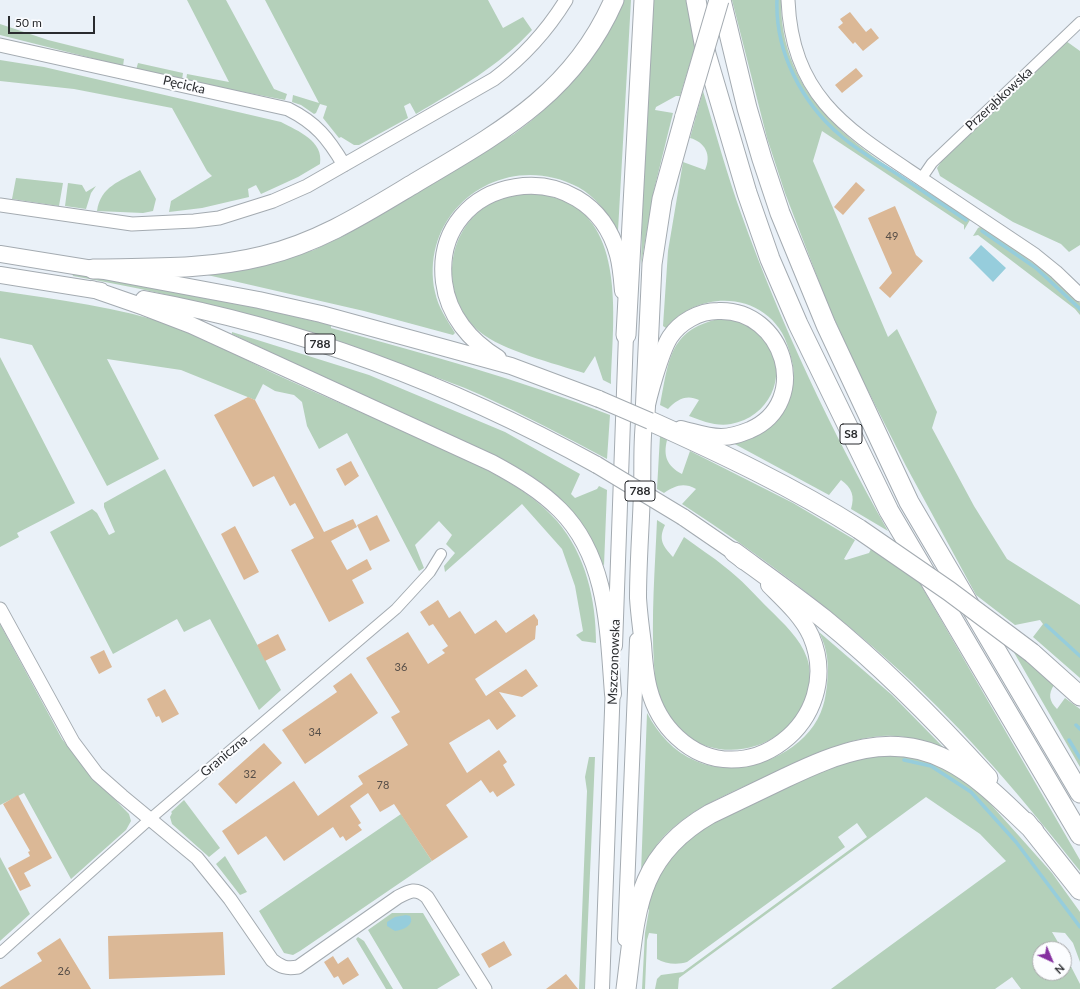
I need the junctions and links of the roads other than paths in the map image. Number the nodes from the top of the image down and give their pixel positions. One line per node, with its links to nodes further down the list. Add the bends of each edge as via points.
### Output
1 (566, 0): 9 (street, via 542,35 494,79)
2 (614, 0): 13 (highway, via 582,55 550,93 479,146 343,226 287,249 243,260 196,267)
3 (644, 0): 17 (highway)
4 (696, 0): 30 (highway, S8, via 706,54 747,193 770,259 798,324 889,510)
5 (720, 0): 19 (highway, bridge, via 662,199 652,264); 27 (highway, S8, via 762,159 780,213 826,325 909,502)
6 (788, 0): 10 (street, via 796,52 820,98 849,129)
7 (1080, 22): 10 (street, Przerąbkowska, via 932,163)
8 (0, 45): 9 (street, Pęcicka, via 288,109 318,127)
9 (344, 164): 11 (street, via 307,186 273,201 219,218 194,221 132,224)
10 (921, 179): 16 (street, via 1035,255)
11 (0, 205)
12 (0, 254): 13 (main road, 788)
13 (93, 268): 18 (main road, 788, via 321,314)
14 (0, 275): 15 (main road, 788)
15 (92, 289): 21 (main road, 788, bridge, via 207,312 311,341 479,406 597,465 683,517); 25 (main road, via 191,325 492,463 532,486 570,521 582,538 599,578)
16 (1080, 295)
17 (626, 335): 18 (main road, via 618,254 603,224 593,212 581,201 563,191 540,185 499,190 466,212 454,229 447,246 443,273 446,295 454,315 464,329 490,353); 25 (main road, Mszczonowska)
18 (511, 366): 19 (main road, bridge)
19 (648, 418): 20 (highway); 20 (main road, via 664,352 678,328 690,319 716,310 731,311 752,318 771,335 782,355 785,380 777,406 766,420 736,435 721,437); 23 (main road)
20 (688, 434): 26 (highway, bridge, via 859,529 949,591 1032,653)
21 (734, 552): 23 (main road, via 789,606 810,635 816,651 819,671 817,693 809,712 798,728 784,741 767,751 752,757 719,759 691,748 668,729 659,715 649,688); 29 (highway, via 824,620 884,672 960,746)
22 (441, 554): 28 (street, Graniczna, via 430,572 396,609)
23 (638, 600): 35 (main road, Mszczonowska)
24 (0, 609): 28 (street, via 73,742 98,774)
25 (613, 694): 34 (main road, Mszczonowska)
26 (1080, 696)
27 (1080, 793)
28 (150, 819): 32 (street, Graniczna); 33 (street, via 197,858 230,899 272,960 285,969 298,967 398,897 414,890 430,902)
29 (1034, 831): 31 (highway); 35 (highway, via 986,786 947,760 925,751 895,745 864,748 821,761 710,814 694,823 669,845 653,866 644,885 637,908)
30 (1080, 835)
31 (1080, 890)
32 (0, 953)
33 (485, 989)
34 (602, 989)
35 (624, 989)

